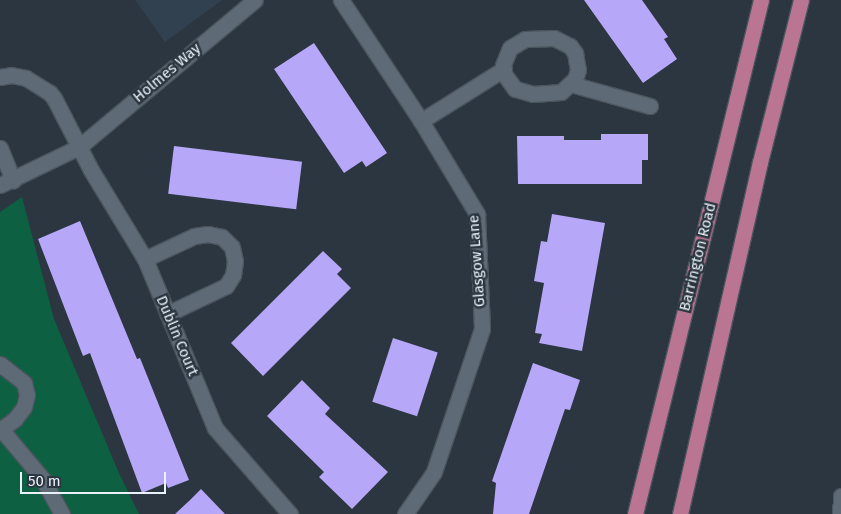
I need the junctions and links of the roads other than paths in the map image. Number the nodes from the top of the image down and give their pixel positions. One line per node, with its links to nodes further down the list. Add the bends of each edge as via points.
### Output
1 (255, 0): 10 (street, Holmes Way)
2 (341, 0): 9 (street, Glasgow Lane)
3 (761, 0): 21 (main road, Barrington Road)
4 (801, 0): 22 (main road, via 758,171)
5 (504, 69): 7 (street, via 508,82 524,93 561,92); 7 (street, via 505,56 517,43 525,39 554,38 570,46 575,53 578,70); 9 (street)
6 (0, 76): 10 (street, via 26,78 50,93)
7 (571, 84): 8 (street)
8 (650, 106)
9 (420, 121): 20 (street, Glasgow Lane, via 477,214 482,329 434,472)
10 (79, 147): 12 (street, Holmes Way); 13 (street, Dublin Court)
11 (0, 148): 12 (street, Holmes Way)
12 (7, 182)
13 (145, 258): 14 (street, Dublin Court); 14 (street, via 194,236 208,234 222,237 232,248 236,261 226,286)
14 (167, 314): 19 (street, Dublin Court, via 215,428)
15 (0, 364): 16 (street, via 24,383 28,395 15,419)
16 (1, 429): 18 (street, via 42,478)
17 (841, 496): 23 (street)
18 (62, 514)
19 (290, 514)
20 (405, 514)
21 (635, 514)
22 (680, 514)
23 (840, 514)

